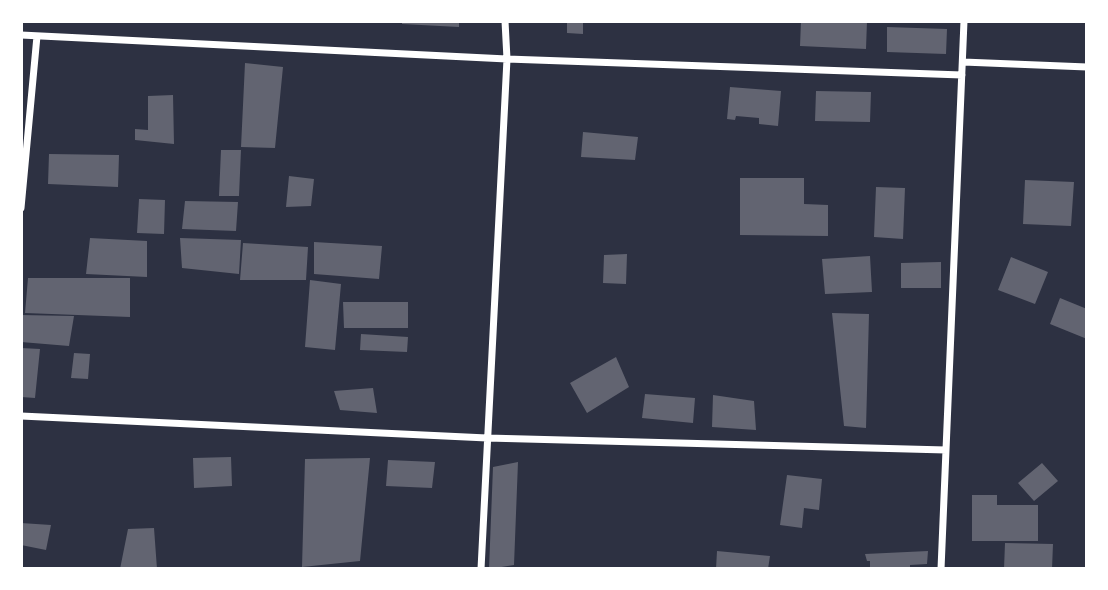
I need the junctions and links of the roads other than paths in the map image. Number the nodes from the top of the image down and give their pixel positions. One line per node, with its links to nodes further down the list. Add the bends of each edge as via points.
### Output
1 (505, 21): 5 (street)
2 (964, 21): 6 (street)
3 (21, 35): 4 (street)
4 (37, 36): 5 (street); 9 (street)
5 (507, 59): 8 (street); 11 (street)
6 (962, 62): 7 (street); 8 (street)
7 (1087, 67)
8 (962, 75): 12 (street)
9 (21, 208)
10 (21, 416): 11 (street)
11 (487, 438): 12 (street); 13 (street)
12 (946, 450): 14 (street)
13 (481, 569)
14 (941, 569)

